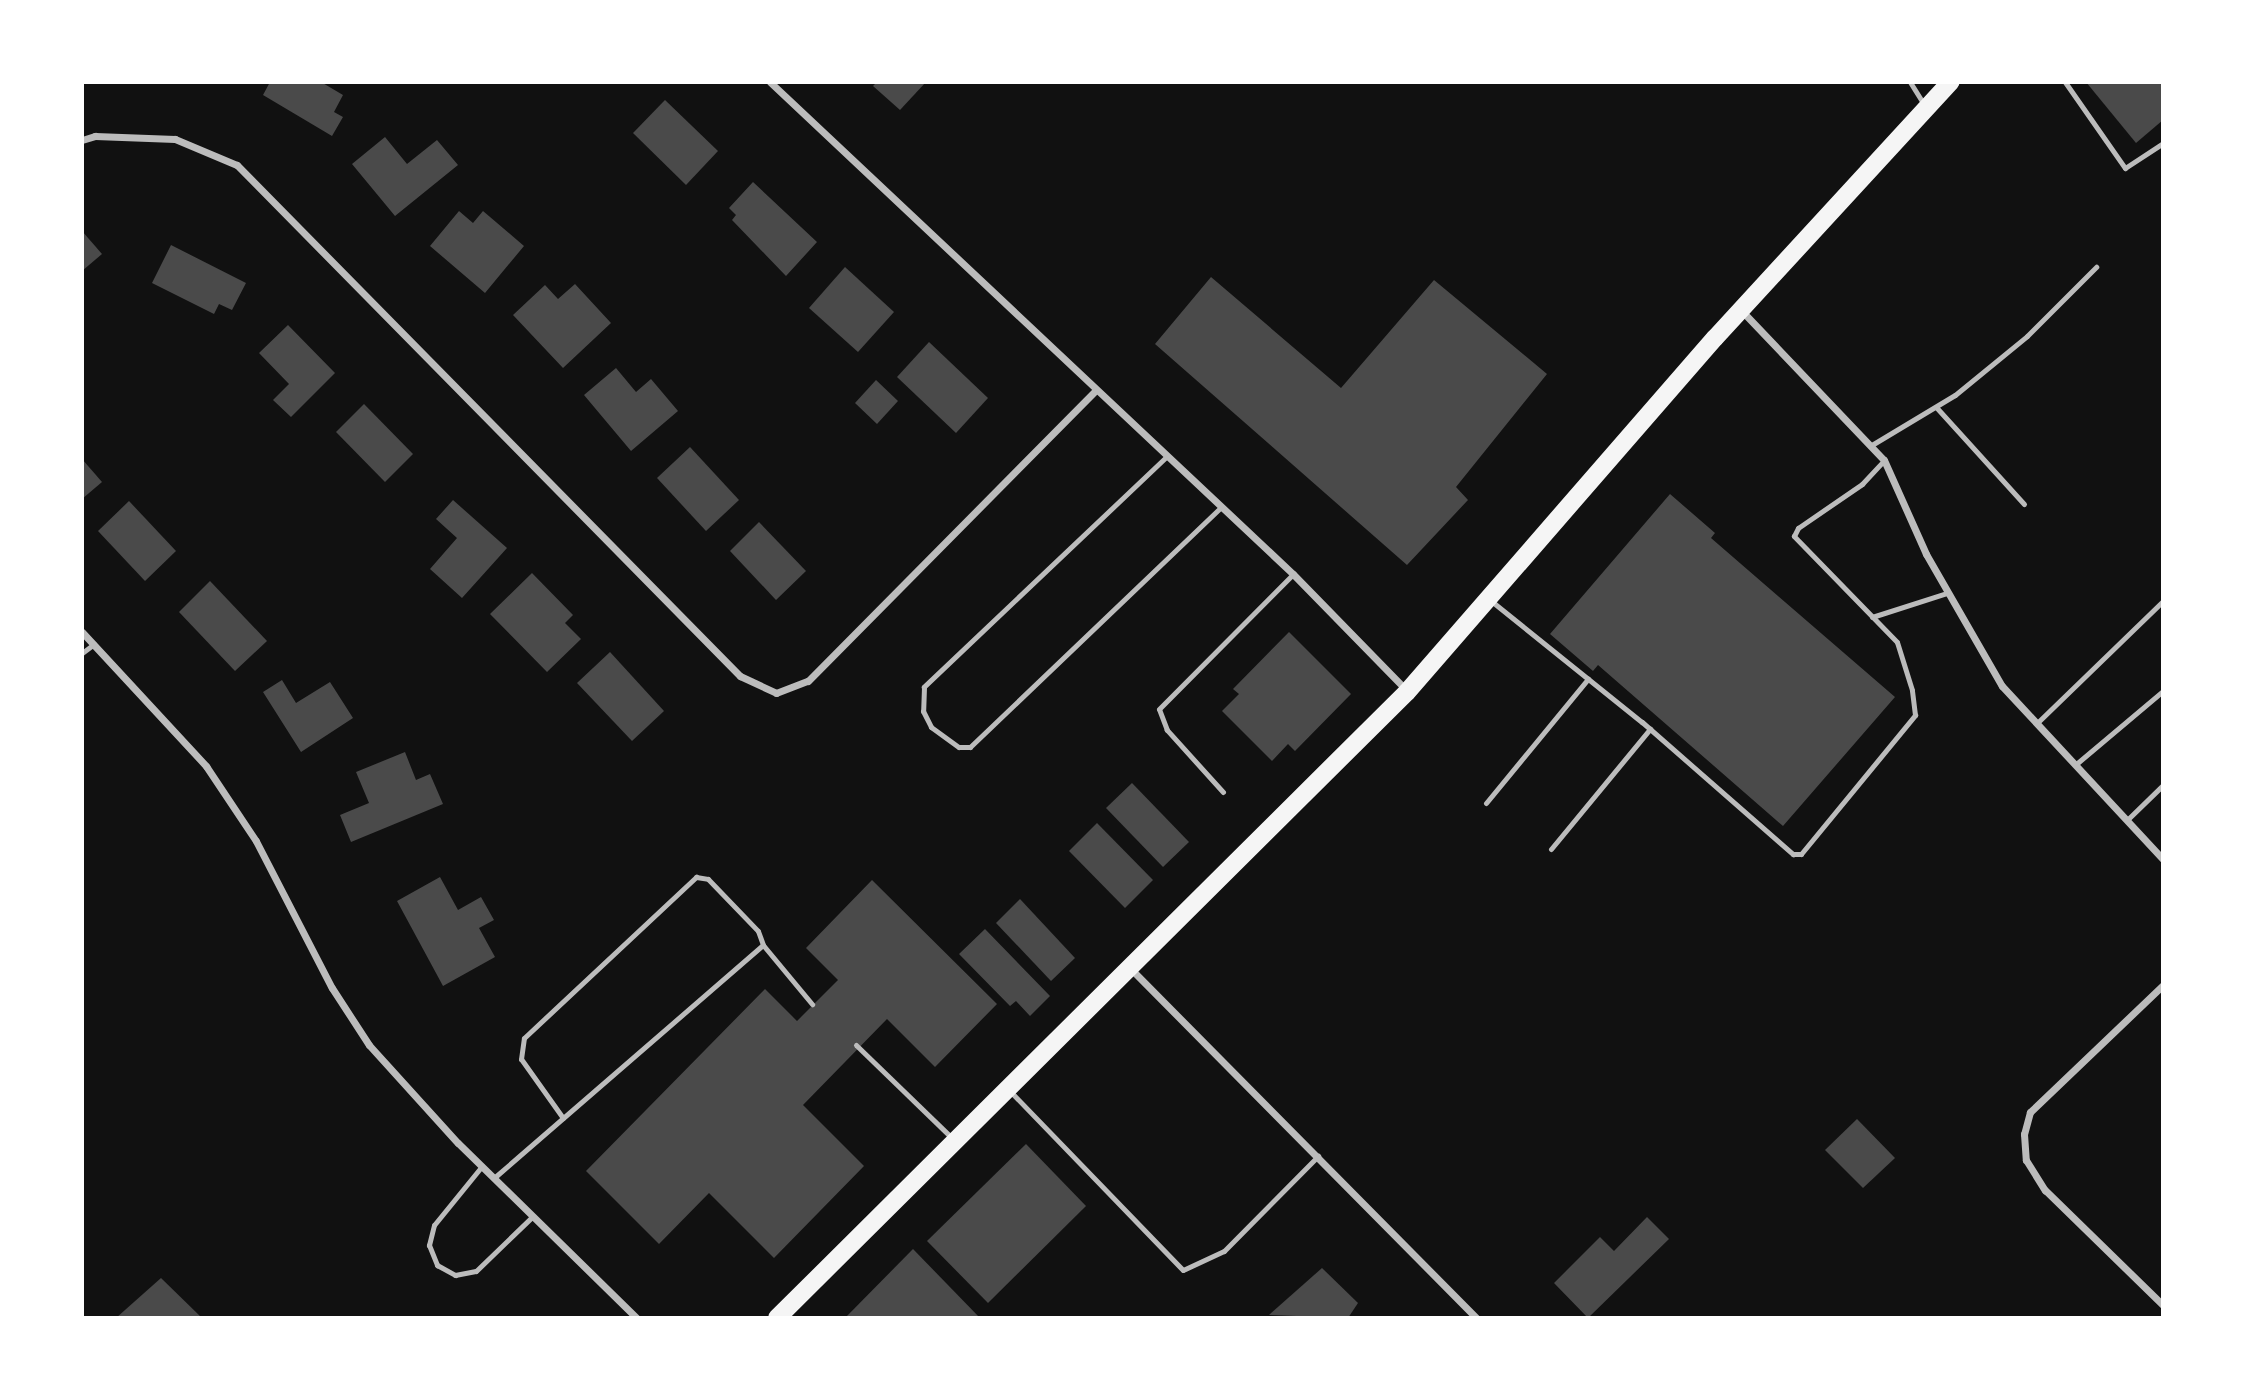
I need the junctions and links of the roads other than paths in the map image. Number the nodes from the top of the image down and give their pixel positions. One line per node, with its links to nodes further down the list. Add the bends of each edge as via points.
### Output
1 (770, 82): 10 (street)
2 (1910, 82): 5 (lane)
3 (1950, 82): 5 (main road)
4 (2065, 82): 7 (lane, via 2125,168)
5 (1925, 106): 9 (main road)
6 (82, 140): 10 (street, via 118,135 175,139 237,165 740,677 776,693 808,681)
7 (2163, 143)
8 (2095, 267): 11 (lane, via 2027,336)
9 (1741, 310): 12 (street); 19 (main road)
10 (1095, 391): 13 (street)
11 (1936, 407): 12 (lane); 15 (lane)
12 (1870, 446): 14 (street)
13 (1167, 457): 16 (street); 16 (lane, via 924,687 923,712 931,727 959,747 971,747)
14 (1884, 460): 18 (street); 21 (lane, via 1862,484 1798,528 1794,536)
15 (2024, 504)
16 (1221, 507): 17 (street)
17 (1293, 574): 27 (street); 32 (lane, via 1160,709 1167,730)
18 (1947, 593): 21 (lane); 28 (street, via 2002,686)
19 (1487, 597): 25 (lane); 27 (main road)
20 (2163, 601): 28 (lane)
21 (1872, 617): 29 (lane, via 1897,642 1915,715 1801,854 1793,854)
22 (82, 632): 23 (street)
23 (94, 644): 24 (lane); 46 (street, via 206,766 256,841 332,988 369,1045)
24 (82, 653)
25 (1588, 679): 29 (lane); 33 (lane)
26 (2163, 691): 30 (lane)
27 (1407, 692): 38 (main road)
28 (2037, 723): 30 (street)
29 (1650, 729): 35 (lane)
30 (2075, 765): 34 (street)
31 (2163, 785): 34 (lane)
32 (1223, 792)
33 (1486, 803)
34 (2127, 820): 36 (street)
35 (1551, 849)
36 (2163, 859)
37 (763, 945): 40 (lane); 43 (lane); 43 (lane, via 758,931 717,888 708,879 696,877 524,1038 521,1059)
38 (1131, 969): 42 (main road); 45 (street)
39 (2163, 985): 49 (street, via 2030,1112 2024,1134 2026,1160 2045,1190)
40 (812, 1004)
41 (856, 1045): 44 (lane)
42 (1009, 1090): 44 (main road); 45 (lane, via 1183,1270 1224,1251)
43 (563, 1118): 47 (lane)
44 (957, 1142): 51 (main road)
45 (1318, 1156): 52 (street)
46 (482, 1166): 47 (street); 48 (lane, via 434,1225 429,1245 437,1265 455,1275 476,1272)
47 (495, 1177): 48 (street)
48 (534, 1215): 50 (street)
49 (2163, 1305)
50 (637, 1318)
51 (777, 1318)
52 (1476, 1318)

